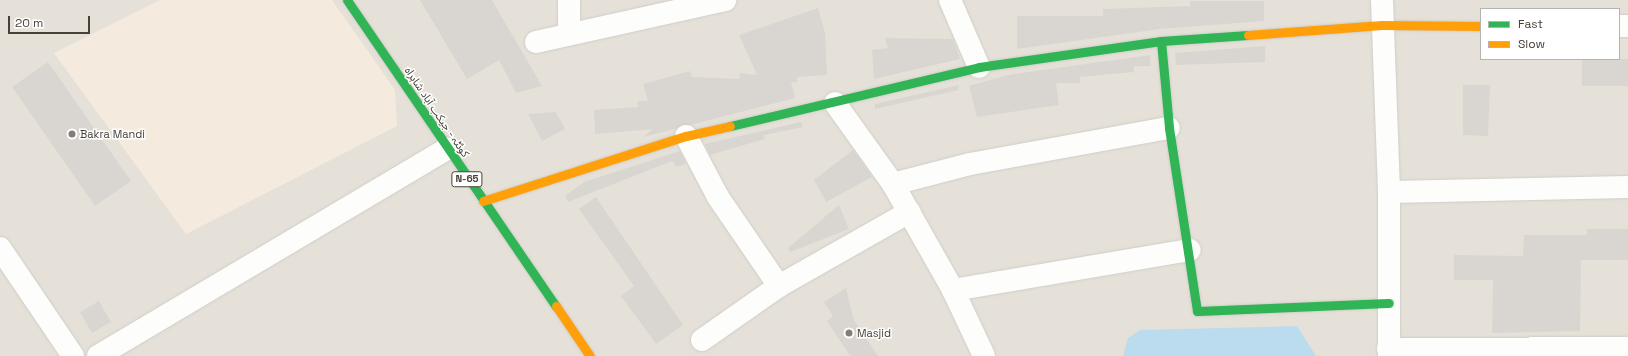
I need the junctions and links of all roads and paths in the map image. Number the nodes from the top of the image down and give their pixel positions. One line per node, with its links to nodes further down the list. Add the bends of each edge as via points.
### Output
1 (347, 0): 15 (main road, کوئٹہ - جیکب آباد شاہراہ / N-65)
2 (569, 0): 8 (street)
3 (950, 0): 11 (street)
4 (1382, 0): 6 (street)
5 (712, 1): 8 (street)
6 (1382, 25): 7 (main road); 9 (main road); 18 (street)
7 (1480, 26)
8 (569, 34): 10 (street)
9 (1161, 41): 11 (main road); 13 (main road)
10 (536, 42)
11 (979, 67): 12 (main road)
12 (835, 103): 14 (main road); 16 (street)
13 (1169, 128): 16 (street, via 970,164); 22 (main road)
14 (686, 136): 19 (main road); 23 (street, via 718,197)
15 (447, 149): 19 (main road, کوئٹہ - جیکب آباد شاہراہ / N-65); 30 (street)
16 (893, 184): 20 (street)
17 (1628, 187): 18 (street)
18 (1389, 192): 25 (street)
19 (483, 202): 31 (main road, کوئٹہ - جیکب آباد شاہراہ / N-65)
20 (909, 212): 23 (street); 24 (street)
21 (0, 248): 29 (street)
22 (1190, 250): 24 (street); 25 (main road, via 1197,311)
23 (779, 286): 26 (street)
24 (953, 290): 32 (street)
25 (1389, 303): 28 (street)
26 (702, 340)
27 (1628, 348): 28 (street)
28 (1389, 352)
29 (73, 356)
30 (98, 356)
31 (590, 356)
32 (984, 356)

